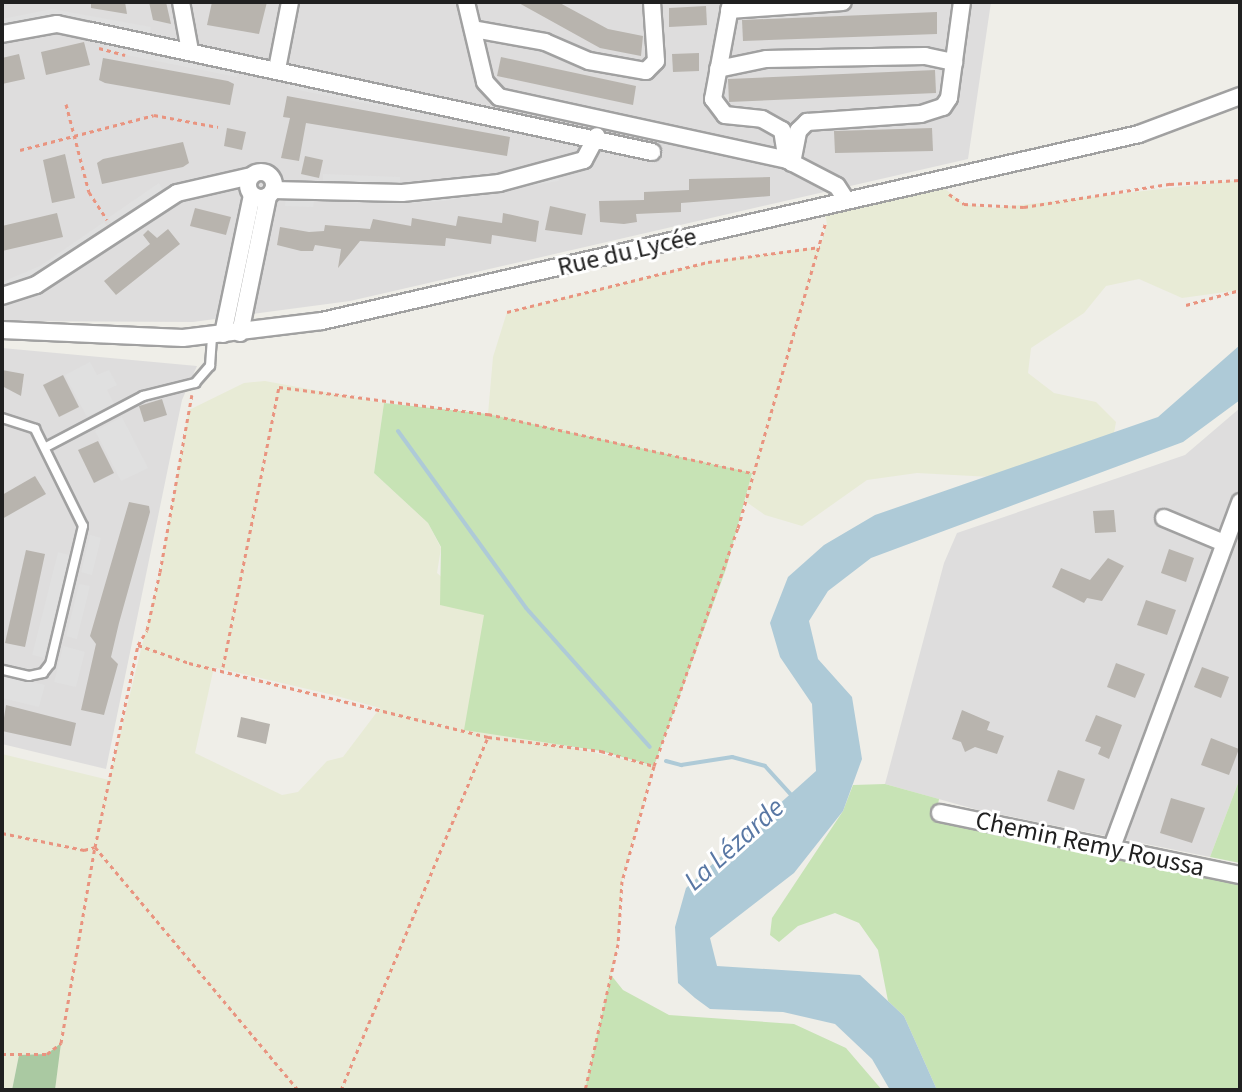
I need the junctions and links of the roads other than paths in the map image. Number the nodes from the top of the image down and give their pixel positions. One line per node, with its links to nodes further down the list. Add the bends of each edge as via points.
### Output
1 (181, 2): 10 (street)
2 (290, 2): 12 (street)
3 (466, 2): 8 (street)
4 (652, 2): 8 (street, via 656,61 646,71)
5 (843, 2): 7 (street)
6 (960, 3): 11 (street)
7 (730, 6): 13 (street)
8 (473, 29): 17 (street, via 485,82 499,97)
9 (2, 34): 10 (street, via 57,24)
10 (190, 51): 12 (street)
11 (954, 62): 13 (street, via 925,56 766,59); 17 (street, via 943,107 921,114 807,122 798,131)
12 (277, 69): 15 (street)
13 (718, 69): 17 (street, via 713,99 718,109 739,119 762,119 782,130)
14 (1240, 96): 19 (street, Rue du Lycée, via 1139,134)
15 (597, 136): 16 (street); 18 (street, via 592,154 584,160 499,183 402,193)
16 (652, 152)
17 (789, 162): 19 (street, via 837,186)
18 (261, 188): 20 (street, via 225,181 177,193 36,285); 22 (street)
19 (846, 200): 22 (street, Rue du Lycée, via 428,298)
20 (2, 296)
21 (2, 330): 22 (street, Rue du Lycée, via 122,339)
22 (225, 334): 24 (lane, via 195,383 143,396)
23 (2, 418): 24 (lane, via 35,429)
24 (46, 447): 28 (lane, via 81,515 82,536 50,664 43,673 29,676)
25 (1240, 502): 27 (street)
26 (1164, 518): 27 (street)
27 (1224, 543): 30 (street)
28 (2, 670)
29 (940, 813): 30 (street, Chemin Remy Roussa)
30 (1112, 847): 31 (street, Chemin Remy Roussa)
31 (1240, 875)

